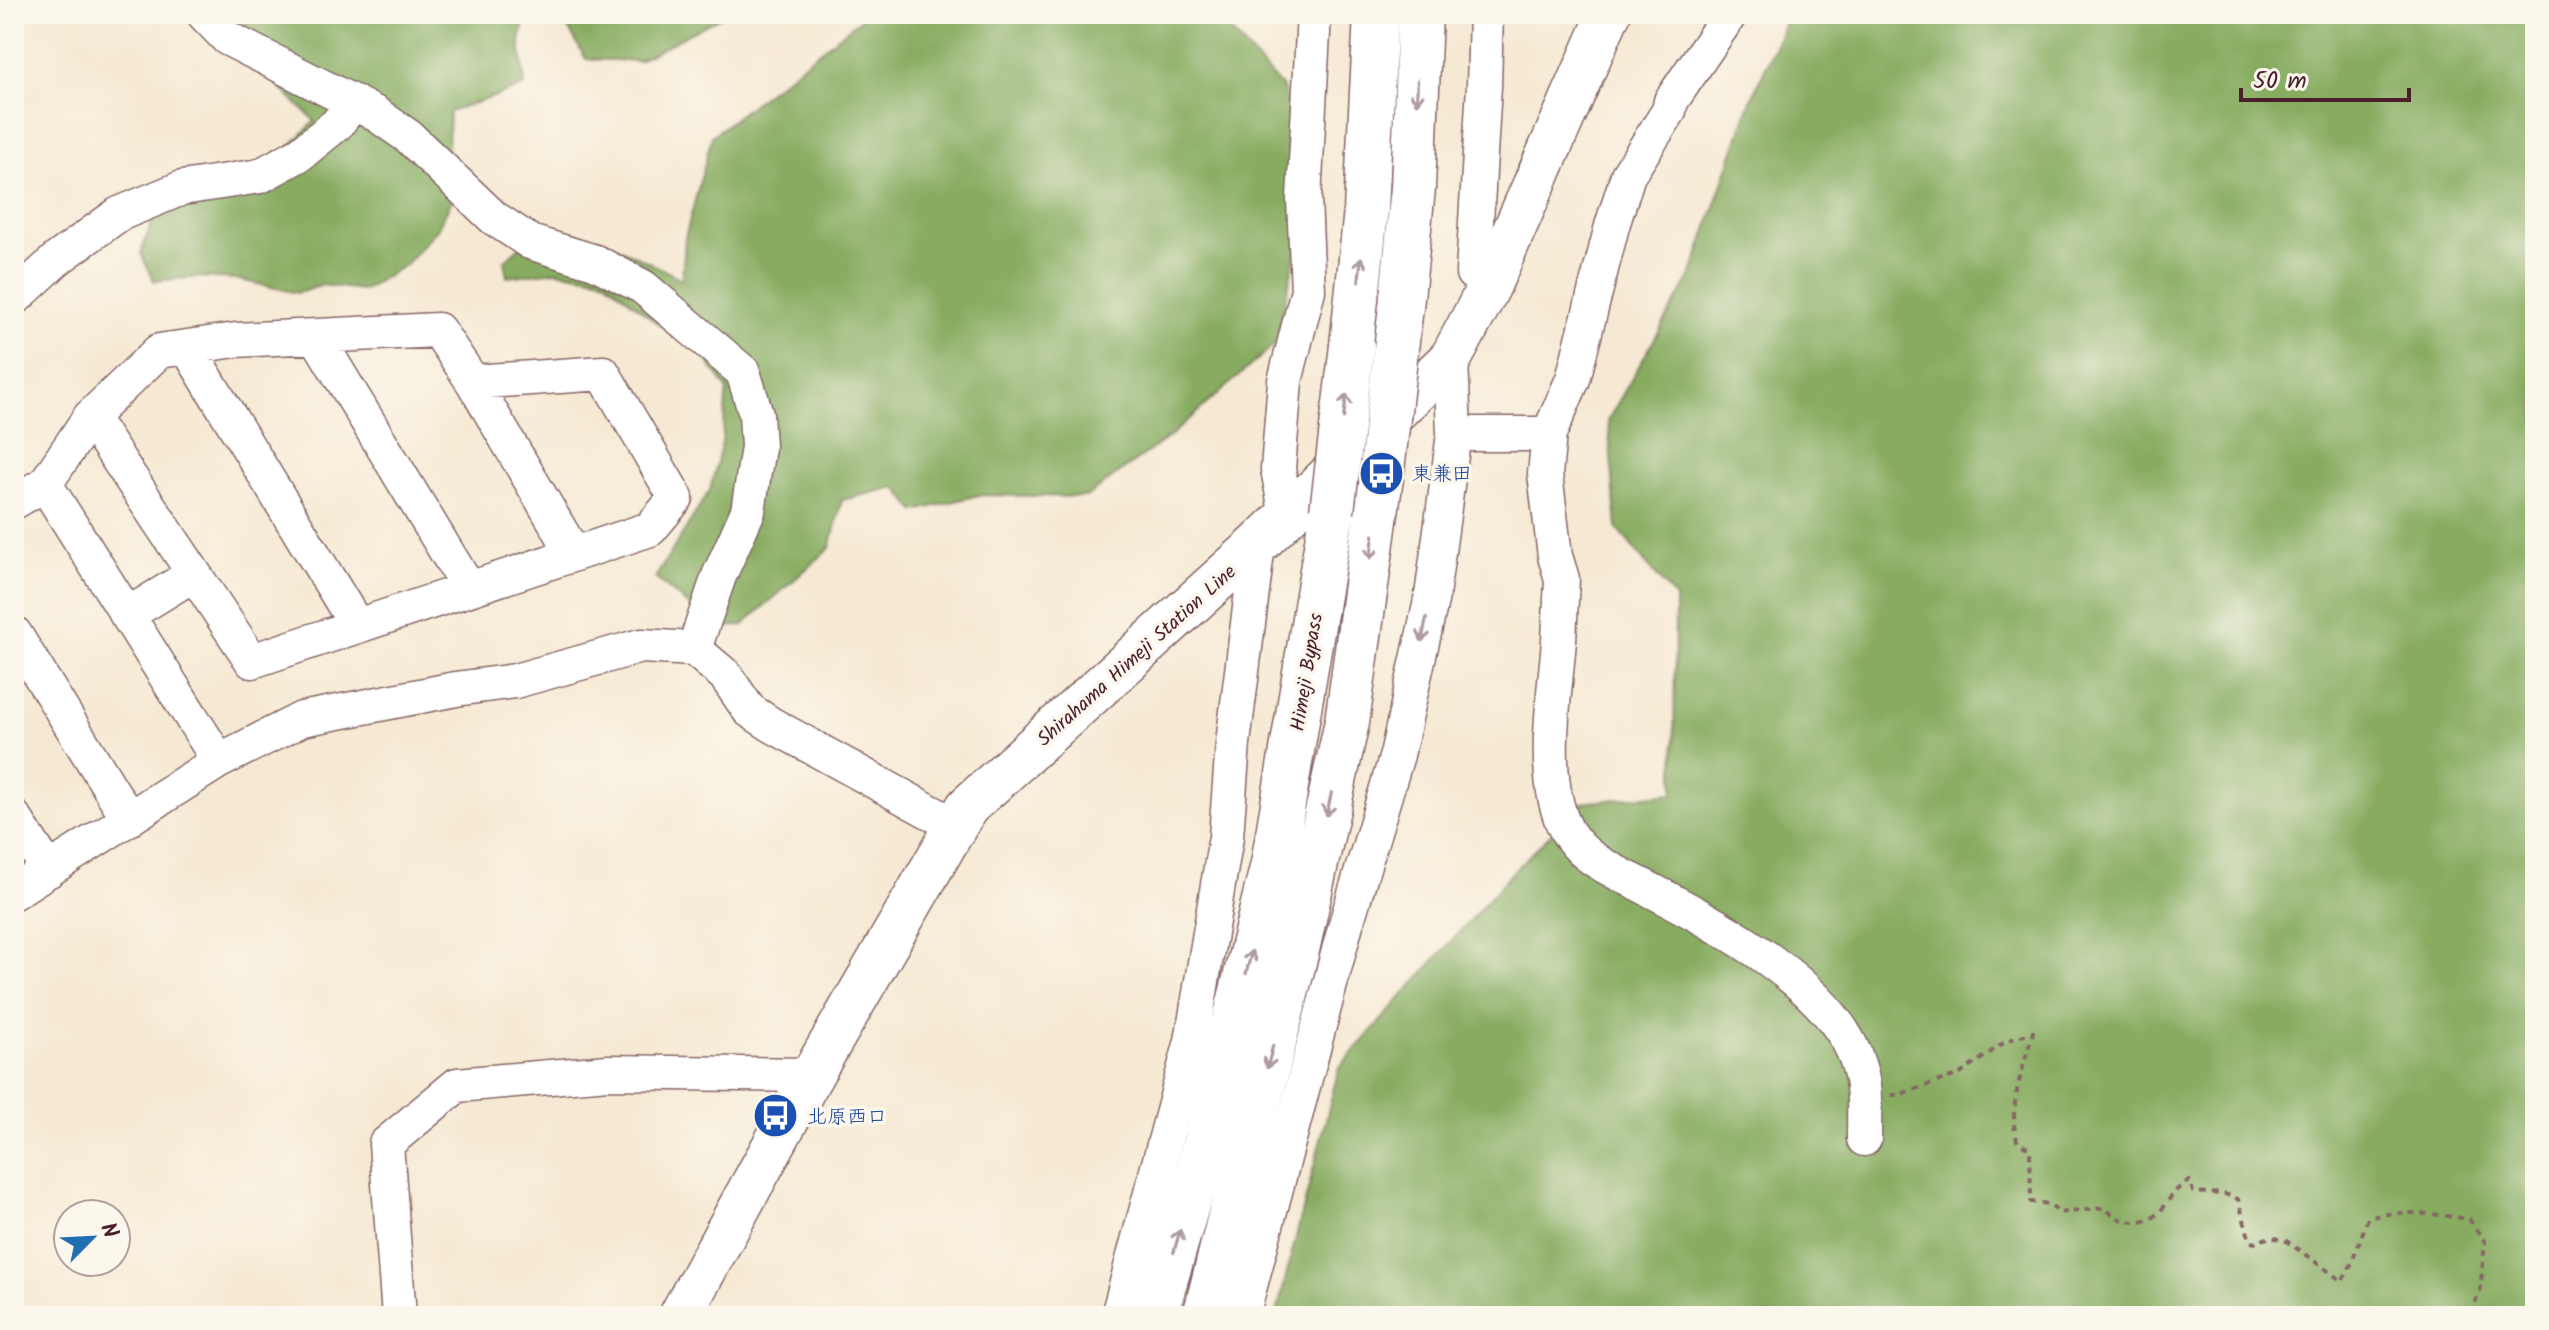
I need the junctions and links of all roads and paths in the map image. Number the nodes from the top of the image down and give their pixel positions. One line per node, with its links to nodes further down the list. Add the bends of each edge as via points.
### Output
1 (204, 14): 8 (street, via 227,38)
2 (1314, 14): 20 (street, via 1304,199 1308,290 1285,381)
3 (1376, 14): 40 (highway, Himeji Bypass, one-way to 3, bridge, via 1205,1143 1273,864 1301,708 1352,346 1366,210)
4 (1420, 14): 41 (highway, one-way to 41, bridge, via 1413,188 1402,298 1347,722 1297,950)
5 (1486, 14): 9 (street, via 1473,273)
6 (1609, 14): 9 (main road, Shirahama Himeji Station Line)
7 (1730, 14): 17 (street, via 1628,175 1573,379)
8 (354, 102): 10 (street, via 337,124 300,154 260,176 182,188 119,214 57,259); 27 (street, via 409,137 494,218 530,242 595,262 643,287 743,372 756,414 758,447 748,511)
9 (1489, 287): 13 (main road, Shirahama Himeji Station Line)
10 (14, 299)
11 (316, 336): 12 (street); 14 (street, via 438,330); 23 (street)
12 (187, 347): 15 (street, via 159,351); 25 (street)
13 (1451, 358): 16 (street); 20 (main road, Shirahama Himeji Station Line)
14 (473, 382): 21 (street); 21 (street, via 603,373 669,485 676,498 650,529)
15 (90, 417): 18 (street); 22 (street)
16 (1454, 434): 17 (street); 42 (street, one-way to 42, via 1432,596 1397,755 1346,924)
17 (1549, 434): 35 (street, via 1545,474 1562,579 1551,746 1562,822 1586,855 1721,928 1778,966 1824,1008 1848,1040)
18 (45, 484): 19 (street); 24 (street)
19 (14, 502)
20 (1272, 530): 31 (main road, Shirahama Himeji Station Line, via 967,807); 39 (street, via 1233,743 1226,837 1192,1041)
21 (574, 554): 23 (street)
22 (194, 574): 24 (street); 25 (street, via 252,661)
23 (469, 589): 25 (street)
24 (127, 615): 28 (street)
25 (357, 626)
26 (14, 633): 30 (street)
27 (694, 649): 28 (street, via 641,646 515,681 302,719); 31 (street, via 725,675 749,710)
28 (219, 761): 30 (street)
29 (14, 817): 32 (street)
30 (129, 819): 32 (street)
31 (956, 826): 34 (main road, Shirahama Himeji Station Line)
32 (49, 870): 33 (street)
33 (14, 892)
34 (812, 1075): 37 (street, via 608,1072 457,1085 386,1144); 38 (main road, Shirahama Himeji Station Line)
35 (1864, 1094): 36 (street); 43 (path, via 1898,1095 1960,1074 2006,1041 2033,1032 2013,1128 2018,1143 2030,1149 2031,1202 2051,1204 2058,1213 2104,1208 2120,1221 2143,1222 2155,1218 2179,1185 2190,1181 2193,1192 2238,1199 2250,1241 2285,1240 2342,1281 2368,1218 2392,1212 2469,1219 2485,1242 2480,1291)
36 (1864, 1139)
37 (399, 1316)
38 (680, 1316)
39 (1118, 1316)
40 (1155, 1316)
41 (1205, 1316)
42 (1242, 1316)
43 (2469, 1316)

